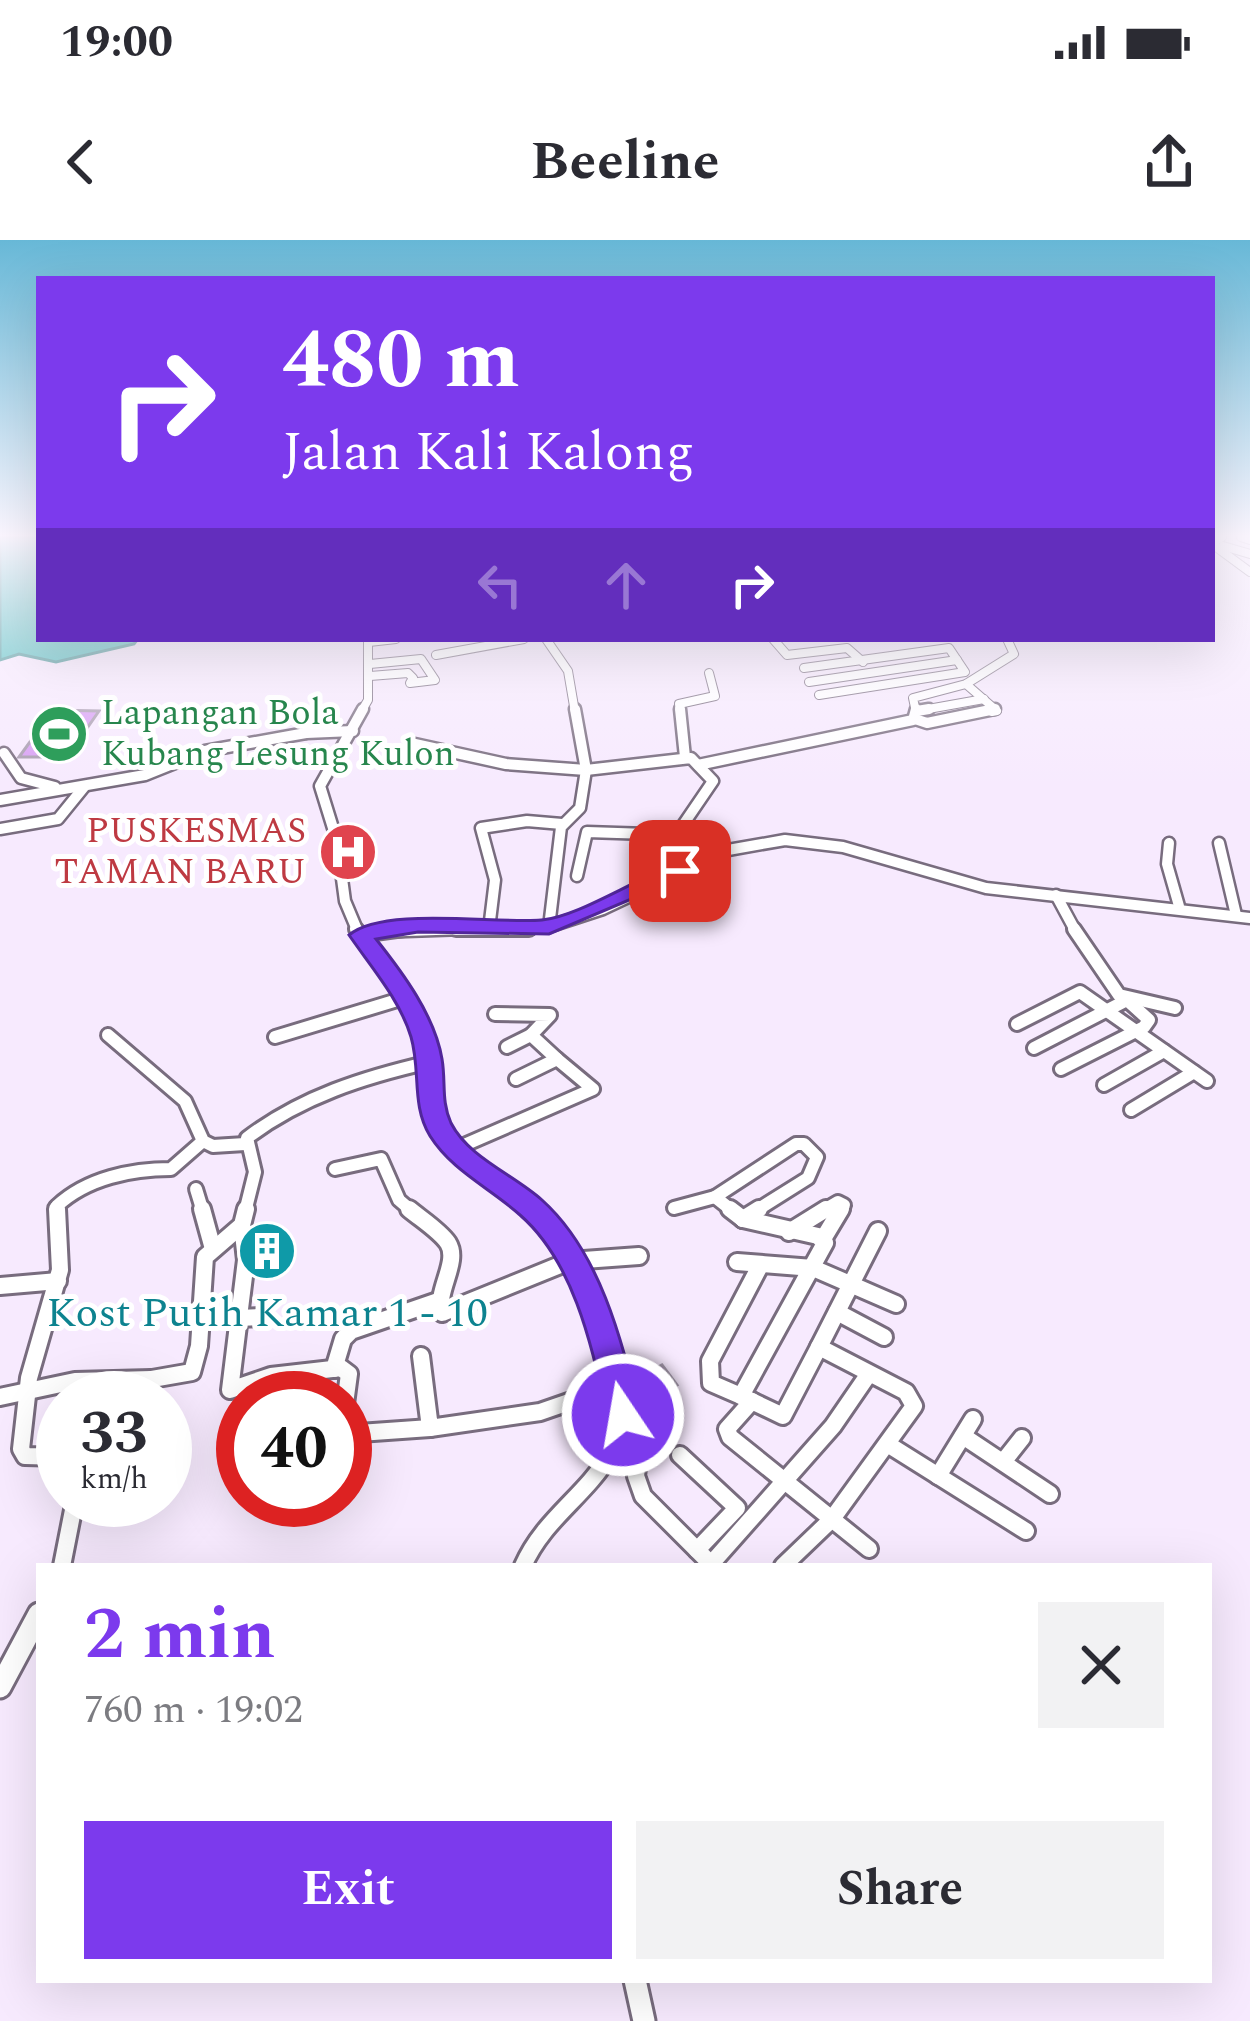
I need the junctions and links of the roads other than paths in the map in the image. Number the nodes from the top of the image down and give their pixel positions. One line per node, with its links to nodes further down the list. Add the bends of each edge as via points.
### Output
1 (369, 642): 12 (street)
2 (497, 642): 8 (street)
3 (548, 642): 30 (street, via 568,671)
4 (776, 642): 9 (street, via 787,655 847,648)
5 (943, 642): 7 (street)
6 (1008, 642): 17 (street, via 1014,654)
7 (950, 648): 9 (street); 10 (street)
8 (436, 655)
9 (861, 660): 11 (street); 13 (street)
10 (957, 660): 13 (street); 15 (street, via 964,673)
11 (804, 668)
12 (370, 670): 12 (street, via 421,659 435,680 410,683 408,673); 24 (street, via 368,700)
13 (874, 672): 16 (street); 18 (street)
14 (709, 673): 28 (street, via 715,696 680,704)
15 (933, 678): 18 (street); 19 (street)
16 (809, 682)
17 (968, 683): 19 (street); 21 (street)
18 (886, 685): 20 (street)
19 (949, 690): 22 (street, via 913,698)
20 (819, 695)
21 (984, 699): 22 (street); 22 (street, via 997,711 927,723)
22 (916, 715): 29 (street)
23 (333, 719): 25 (street, via 310,719)
24 (353, 731): 25 (street); 47 (street, via 320,785 338,880)
25 (306, 733): 31 (street, via 190,754 150,773)
26 (416, 744): 30 (street, via 506,764)
27 (4, 753): 31 (street, via 29,782)
28 (686, 757): 29 (street); 30 (street)
29 (698, 765): 36 (street, via 712,784)
30 (586, 770): 33 (street, via 580,808)
31 (84, 787): 32 (street); 34 (street, via 58,819)
32 (0, 800)
33 (562, 824): 45 (street); 46 (street, via 480,829 495,880)
34 (0, 829)
35 (622, 833): 36 (street); 39 (street); 41 (street, via 586,832)
36 (680, 835): 40 (street, via 667,851)
37 (1219, 843): 44 (street, via 1217,866)
38 (1169, 844): 43 (street)
39 (619, 850)
40 (680, 871): 42 (street, via 722,850 812,841 983,887); 45 (street)
41 (577, 876)
42 (1056, 895): 43 (street); 49 (street, via 1069,926)
43 (1179, 905): 44 (street)
44 (1243, 917)
45 (549, 927): 46 (street)
46 (488, 929): 47 (street, via 418,925)
47 (360, 935): 48 (street)
48 (404, 998): 57 (street); 62 (street)
49 (1127, 1000): 50 (street); 51 (street); 54 (street, via 1149,1020)
50 (1174, 1008)
51 (1107, 1010): 53 (street, via 1076,992); 54 (street); 59 (street)
52 (495, 1014): 56 (street, via 550,1015)
53 (1017, 1024)
54 (1135, 1030): 60 (street); 63 (street)
55 (108, 1035): 69 (street, via 185,1101)
56 (530, 1035): 58 (street); 61 (street)
57 (275, 1036)
58 (507, 1047)
59 (1034, 1048)
60 (1164, 1051): 64 (street); 67 (street)
61 (557, 1059): 65 (street); 71 (street, via 592,1091)
62 (430, 1062): 70 (street, via 316,1100 251,1133); 71 (street, via 436,1122)
63 (1061, 1069)
64 (1194, 1072): 66 (street); 68 (street)
65 (516, 1079)
66 (1207, 1082)
67 (1104, 1085)
68 (1131, 1109)
69 (203, 1142): 70 (street); 87 (street, via 171,1169 136,1169 60,1201)
70 (245, 1144): 77 (street, via 255,1172)
71 (455, 1149): 83 (street, via 519,1195)
72 (335, 1169): 90 (street, via 380,1159 399,1200 445,1238 451,1254)
73 (196, 1189): 81 (street)
74 (715, 1197): 75 (street); 76 (street); 76 (street, via 804,1144 817,1157 811,1176)
75 (674, 1208)
76 (743, 1220): 79 (street)
77 (242, 1226): 81 (street); 94 (street)
78 (878, 1231): 88 (street)
79 (789, 1232): 80 (street); 80 (street, via 844,1205)
80 (823, 1239): 86 (street)
81 (213, 1249): 100 (street, via 205,1258)
82 (639, 1256): 83 (street)
83 (571, 1261): 90 (street, via 450,1313 439,1311); 102 (street)
84 (737, 1262): 85 (street)
85 (761, 1264): 86 (street); 106 (street, via 710,1361 711,1383)
86 (813, 1268): 88 (street); 106 (street)
87 (58, 1281): 89 (street); 104 (street)
88 (850, 1285): 91 (street); 92 (street)
89 (0, 1286)
90 (438, 1300): 98 (street, via 351,1331)
91 (896, 1304)
92 (836, 1312): 95 (street); 96 (street)
93 (260, 1316): 94 (street)
94 (238, 1318): 98 (street, via 230,1390)
95 (884, 1336)
96 (819, 1347): 101 (street); 106 (street, via 783,1416)
97 (421, 1356): 108 (street)
98 (334, 1369): 99 (street)
99 (342, 1371)
100 (192, 1372)
101 (868, 1375): 111 (street, via 906,1392 914,1406); 116 (street)
102 (618, 1385): 107 (street); 108 (street, via 540,1412)
103 (36, 1386): 104 (street)
104 (28, 1387): 105 (street); 112 (street, via 23,1453)
105 (0, 1396)
106 (747, 1399): 116 (street, via 726,1432)
107 (622, 1424): 122 (street, via 641,1435 636,1476 643,1496); 124 (street, via 595,1479 554,1510)
108 (430, 1428): 109 (street)
109 (372, 1432)
110 (1022, 1438): 114 (street)
111 (889, 1445): 115 (street); 118 (street)
112 (36, 1454)
113 (680, 1455): 122 (street, via 737,1508)
114 (1003, 1462): 115 (street, via 968,1427); 117 (street)
115 (938, 1476): 120 (street)
116 (785, 1483): 118 (street); 122 (street)
117 (1050, 1494)
118 (832, 1519): 121 (street); 125 (street)
119 (70, 1527): 123 (street)
120 (1026, 1531)
121 (869, 1549)
122 (707, 1560)
123 (63, 1563)
124 (524, 1563)
125 (786, 1563)
126 (36, 1621): 127 (street)
127 (0, 1687)
128 (636, 1983): 129 (street)
129 (644, 2021)

